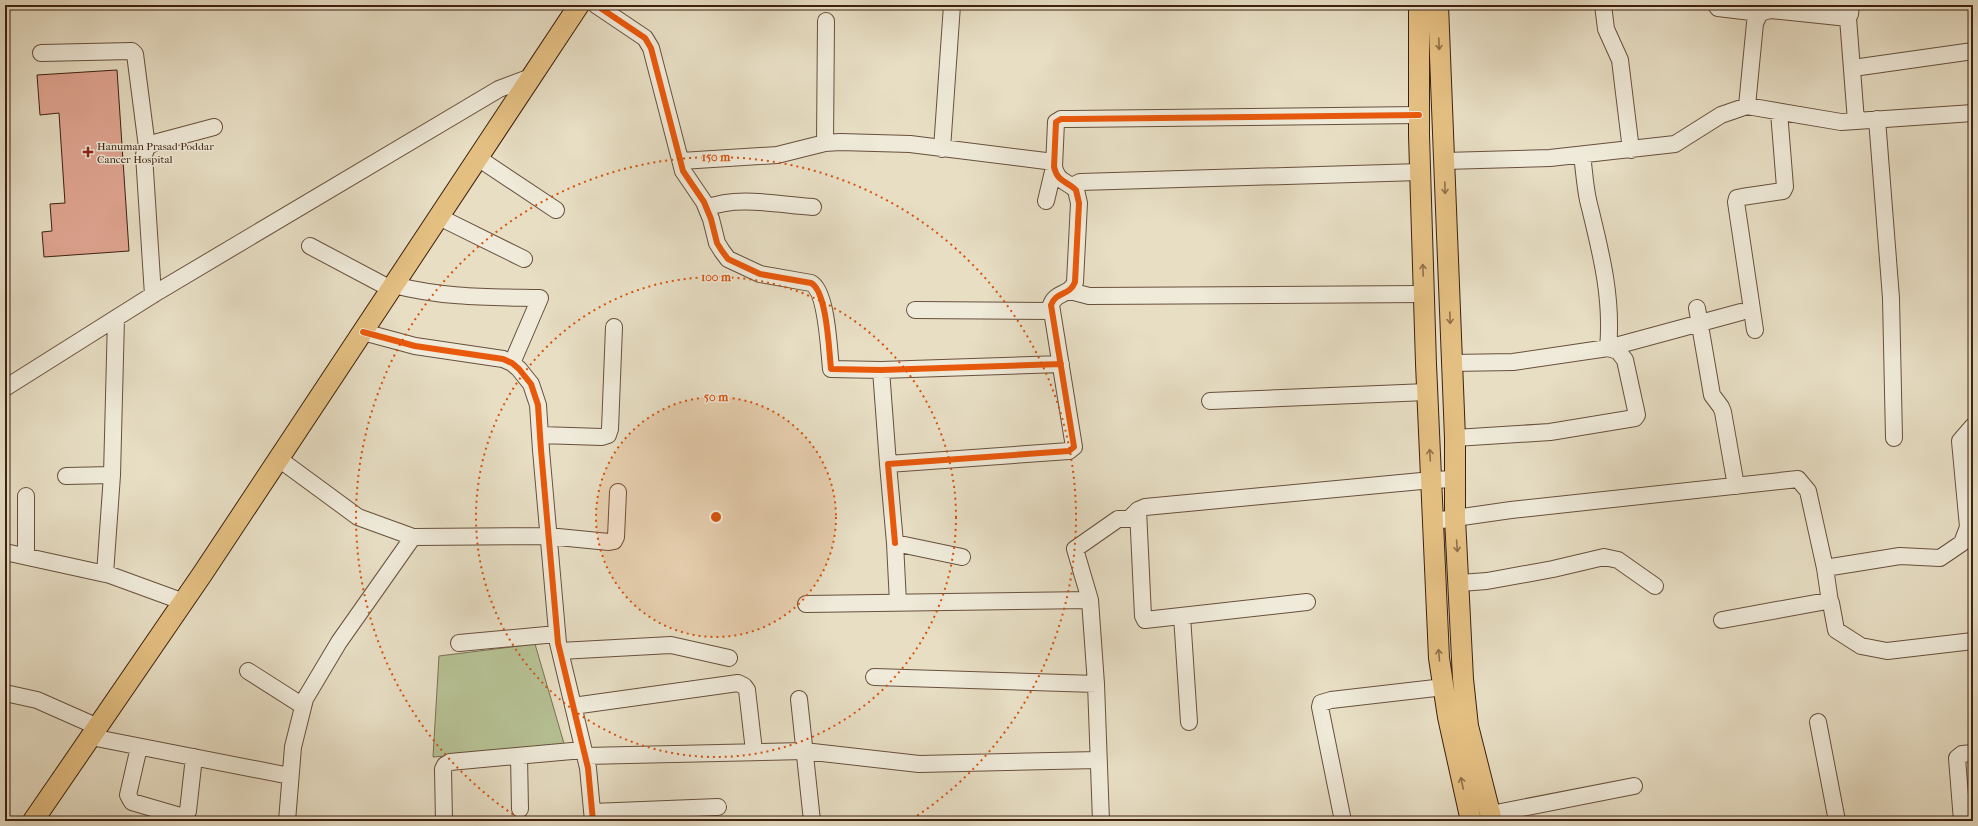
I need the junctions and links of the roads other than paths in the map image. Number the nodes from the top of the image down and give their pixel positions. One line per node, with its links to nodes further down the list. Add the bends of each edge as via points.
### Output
1 (579, 5): 14 (main road)
2 (596, 5): 28 (street, via 648,42)
3 (952, 5): 24 (street)
4 (1419, 5): 18 (main road)
5 (1438, 5): 29 (main road, one-way to 29)
6 (1603, 5): 25 (street, via 1606,29 1620,60)
7 (1716, 5): 9 (street, via 1718,8)
8 (1849, 12): 9 (street, via 1770,10); 13 (street)
9 (1760, 13): 15 (street, via 1755,23)
10 (826, 21): 22 (street)
11 (1973, 51): 13 (street)
12 (41, 53): 23 (street, via 132,51 135,54)
13 (1853, 68): 20 (street)
14 (531, 78): 27 (main road); 43 (street, via 499,89)
15 (1747, 106): 16 (street); 25 (street, via 1721,116 1675,144)
16 (1779, 112): 20 (street); 51 (street, via 1786,187 1783,191 1737,198 1736,202)
17 (1973, 113): 19 (street)
18 (1419, 115): 30 (street, via 1061,119 1056,122 1055,128); 31 (main road)
19 (1878, 120): 20 (street); 64 (street, via 1891,298)
20 (1856, 122)
21 (214, 127): 23 (street)
22 (824, 143): 24 (street, via 910,144); 28 (street, via 777,154)
23 (147, 147): 43 (street, via 144,155)
24 (942, 149): 30 (street)
25 (1631, 150): 26 (street)
26 (1582, 155): 29 (street); 53 (street, via 1588,199 1604,264 1610,331)
27 (478, 158): 36 (street); 37 (main road)
28 (681, 161): 35 (street, via 687,178)
29 (1444, 161): 55 (main road, one-way to 55)
30 (1054, 165): 32 (street, via 1059,179); 33 (street)
31 (1420, 172): 32 (street, via 1080,182); 42 (main road, one-way to 31)
32 (1072, 186): 41 (street, via 1076,190 1079,203 1075,282)
33 (1046, 201)
34 (813, 207): 35 (street, via 723,202)
35 (706, 208): 57 (street, via 717,243 728,259 760,274 811,283 817,288 827,329 831,369)
36 (556, 210)
37 (438, 217): 39 (street); 40 (main road)
38 (310, 246): 40 (street)
39 (524, 259)
40 (393, 287): 52 (main road); 54 (street, via 450,296 540,298)
41 (1070, 291): 42 (street, via 1089,296); 46 (street, via 1056,296 1051,305)
42 (1424, 294): 59 (main road)
43 (153, 295): 48 (street)
44 (1697, 308): 49 (street)
45 (915, 310): 46 (street)
46 (1052, 311): 56 (street)
47 (1741, 312): 49 (street)
48 (116, 318): 58 (street); 67 (street)
49 (1700, 324): 53 (street); 71 (street, via 1712,396 1723,412)
50 (614, 327): 62 (street, via 608,435 602,438)
51 (1755, 330)
52 (363, 332): 54 (street, via 415,346); 65 (main road)
53 (1608, 348): 55 (street, via 1513,362); 63 (street, via 1618,351 1625,360 1637,415 1635,418 1550,432)
54 (512, 362): 62 (street, via 520,369 536,394)
55 (1451, 363): 63 (main road)
56 (1061, 364): 57 (street); 66 (street, via 1075,444 1072,449)
57 (881, 370): 66 (street)
58 (5, 388)
59 (1427, 392): 60 (street); 70 (main road, one-way to 59)
60 (1210, 401)
61 (1973, 426): 83 (street, via 1960,441 1968,527 1962,543 1940,558 1900,556)
62 (540, 435): 77 (street)
63 (1455, 438): 69 (main road)
64 (1894, 438)
65 (279, 459): 78 (street, via 358,517); 88 (main road)
66 (888, 464): 79 (street)
67 (112, 475): 68 (street); 84 (street)
68 (66, 476)
69 (1455, 479): 70 (street); 75 (main road)
70 (1432, 480): 74 (street, via 1145,507); 76 (main road)
71 (1736, 486): 75 (street); 83 (street, via 1798,479 1808,491)
72 (618, 492): 77 (street, via 614,541)
73 (26, 496): 81 (street)
74 (1138, 510): 87 (street, via 1129,519 1118,519 1075,549); 93 (street, via 1143,619)
75 (1456, 518): 76 (street); 85 (main road, one-way to 85)
76 (1434, 521): 103 (main road, one-way to 76, via 1439,658 1435,599)
77 (548, 536): 78 (street); 95 (street)
78 (413, 537): 106 (street, via 339,642)
79 (895, 543): 82 (street); 91 (street)
80 (5, 552): 81 (street)
81 (26, 556): 84 (street)
82 (962, 557)
83 (1825, 568): 90 (street)
84 (106, 574): 88 (street)
85 (1460, 583): 86 (street, via 1502,579 1604,557 1618,560); 124 (main road, via 1463,678 1468,726)
86 (1656, 586)
87 (1090, 600): 91 (street); 102 (street)
88 (184, 602): 110 (main road)
89 (1307, 602): 93 (street)
90 (1830, 602): 94 (street); 96 (street, via 1836,630 1861,646 1887,651)
91 (898, 603): 92 (street)
92 (806, 604)
93 (1182, 616): 108 (street)
94 (1722, 620)
95 (557, 634): 97 (street); 98 (street)
96 (1973, 641)
97 (460, 643)
98 (560, 651): 99 (street, via 671,645); 107 (street)
99 (729, 658)
100 (248, 671): 106 (street)
101 (874, 677): 102 (street)
102 (1096, 684): 118 (street)
103 (1444, 687): 130 (street, via 1322,703 1320,707); 131 (main road, one-way to 103)
104 (5, 693): 110 (street, via 37,700)
105 (799, 699): 113 (street)
106 (303, 706): 119 (street, via 293,747)
107 (573, 706): 112 (street, via 738,684 747,690); 114 (street)
108 (1189, 722)
109 (1818, 722): 132 (street)
110 (94, 732): 111 (street); 125 (main road)
111 (139, 747): 117 (street); 117 (street, via 129,800 180,816 185,816 188,811)
112 (754, 751): 113 (street); 114 (street)
113 (804, 751): 118 (street, via 919,764); 128 (street)
114 (584, 753): 116 (street); 123 (street)
115 (1973, 753): 133 (street, via 1962,754 1957,758)
116 (519, 756): 122 (street); 127 (street, via 450,762 446,765)
117 (194, 757): 119 (street)
118 (1098, 760): 129 (street)
119 (290, 776): 126 (street)
120 (1634, 786): 124 (street)
121 (718, 807): 123 (street)
122 (520, 809)
123 (593, 816)
124 (1492, 817)
125 (33, 821)
126 (287, 821)
127 (444, 821)
128 (812, 821)
129 (1101, 821)
130 (1343, 821)
131 (1471, 821)
132 (1838, 821)
133 (1962, 821)

